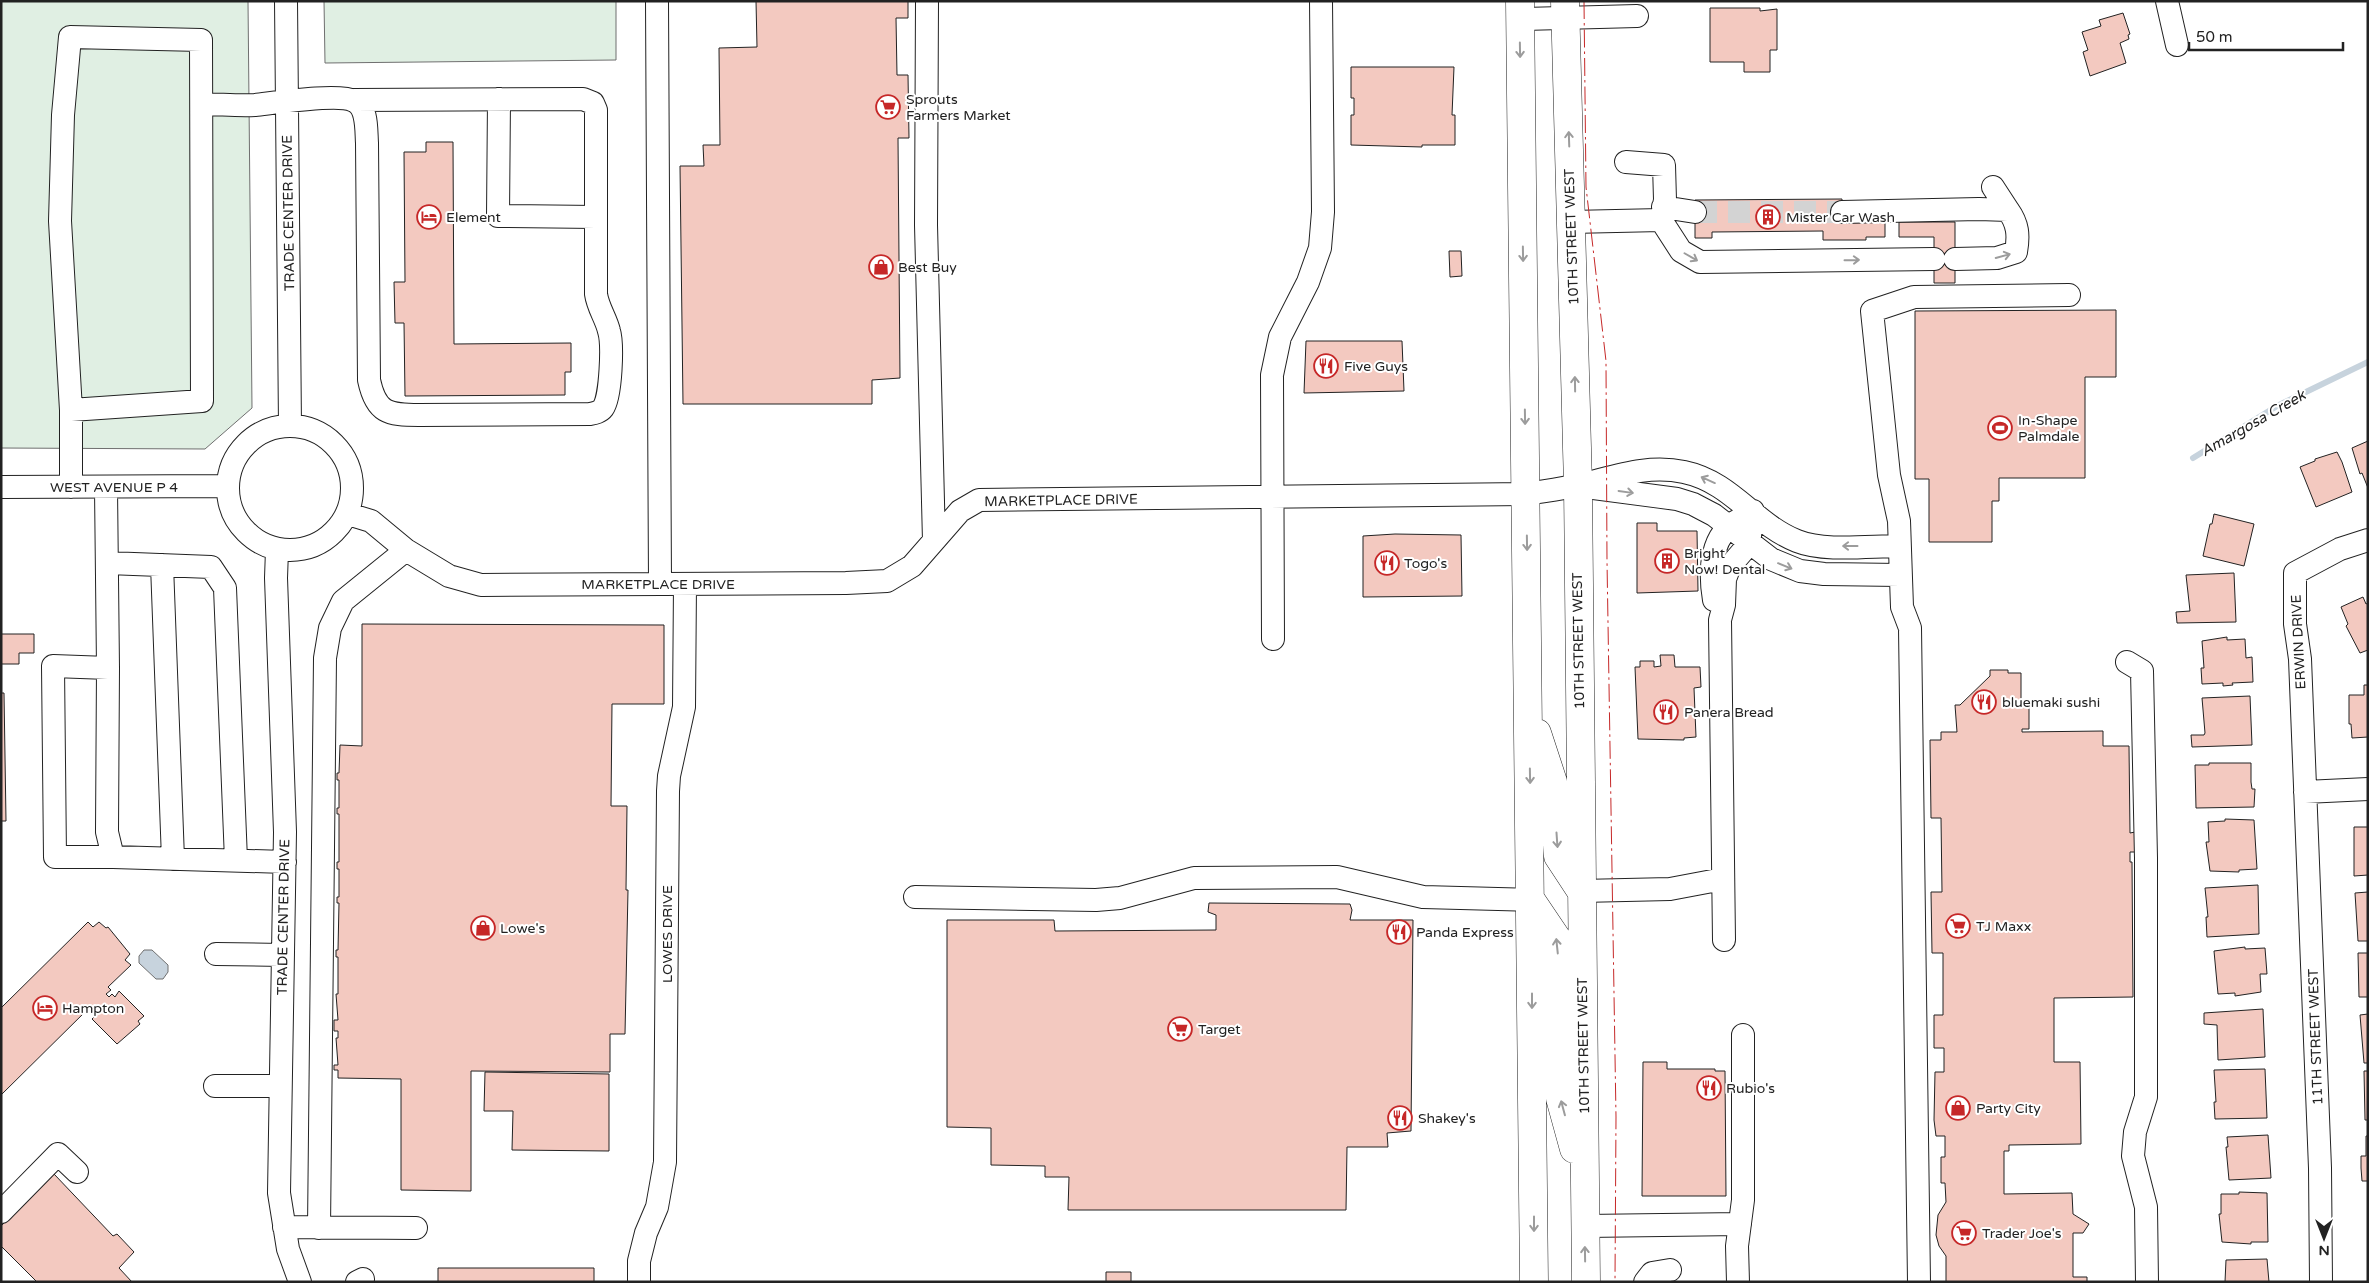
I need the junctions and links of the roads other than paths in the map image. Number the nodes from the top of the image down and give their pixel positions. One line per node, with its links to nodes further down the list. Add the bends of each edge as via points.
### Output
1 (286, 1): 10 (street, TRADE CENTER DRIVE)
2 (656, 1): 44 (street)
3 (927, 1): 36 (street, via 926,225)
4 (1321, 1): 31 (street, via 1320,246 1308,282 1280,337 1272,375)
5 (2166, 1): 9 (street)
6 (1565, 9): 7 (street); 8 (street); 21 (main road, 10TH STREET WEST, one-way to 6)
7 (1520, 10): 30 (main road, one-way to 30)
8 (1637, 16)
9 (2177, 45)
10 (287, 100): 11 (street); 13 (street, via 255,105); 24 (street, TRADE CENTER DRIVE)
11 (354, 100): 12 (street); 20 (street, via 365,118 366,134 369,380 378,407 394,415 590,414 600,411 605,406 609,388 610,334 598,305)
12 (499, 100): 20 (street, via 583,99 593,102 596,110); 20 (street, via 498,216)
13 (202, 104): 23 (street, via 202,401); 23 (street, via 201,40 70,37 63,116 60,221)
14 (1626, 162): 19 (street, via 1664,165)
15 (1993, 187): 16 (street)
16 (2008, 210): 18 (street); 19 (street, one-way to 16, via 1681,251 1700,262 1997,258 2016,252 2016,222)
17 (1694, 212): 19 (street)
18 (1842, 212)
19 (1662, 214): 21 (street)
20 (596, 217)
21 (1571, 222): 26 (main road, 10TH STREET WEST, one-way to 21)
22 (2069, 295): 38 (street, via 1914,297 1872,311 1889,475 1899,521)
23 (71, 410): 28 (street)
24 (290, 426): 25 (street, via 269,430 250,440 236,457); 33 (street, via 311,429 330,440 344,456 352,476)
25 (227, 486): 29 (street, WEST AVENUE P 4); 39 (street, via 230,508 241,527 257,542)
26 (1578, 486): 30 (street, MARKETPLACE DRIVE); 32 (street, one-way to 26, via 1715,483 1683,472 1631,471); 34 (street, one-way to 34, via 1687,502); 58 (main road, 10TH STREET WEST)
27 (1, 487): 28 (street, WEST AVENUE P 4)
28 (71, 487): 29 (street, WEST AVENUE P 4)
29 (106, 488): 41 (street)
30 (1526, 494): 31 (street, MARKETPLACE DRIVE); 50 (main road, one-way to 50)
31 (1274, 497): 36 (street, MARKETPLACE DRIVE, via 979,500 960,511); 47 (street)
32 (1753, 511): 34 (street); 37 (street); 38 (street, one-way to 32, via 1807,544 1780,532)
33 (348, 514): 39 (street, via 335,532 318,544 297,551); 40 (street, MARKETPLACE DRIVE, via 372,521)
34 (1727, 525): 37 (street); 46 (street, via 1717,543 1711,568 1712,593)
35 (2368, 540): 52 (street, ERWIN DRIVE, via 2340,549 2295,573)
36 (934, 541): 45 (street, MARKETPLACE DRIVE, via 912,566 886,581)
37 (1749, 544): 43 (street, one-way to 43, via 1778,563 1807,573); 46 (street, via 1730,566 1725,579)
38 (1899, 546): 43 (street)
39 (277, 550): 56 (street, TRADE CENTER DRIVE)
40 (406, 550): 44 (street, MARKETPLACE DRIVE, via 449,576 481,585); 73 (street, via 343,601 330,628 326,650)
41 (108, 563): 42 (street); 49 (street)
42 (162, 565): 54 (street); 55 (street, via 211,567 225,588)
43 (1900, 574): 82 (street, via 1903,614 1910,628)
44 (660, 584): 45 (street, MARKETPLACE DRIVE)
45 (685, 584): 77 (street, LOWES DRIVE, via 684,707 668,791 665,1162 657,1207 639,1260)
46 (1720, 620): 57 (street)
47 (1273, 639)
48 (2128, 662): 83 (street, via 2142,671 2146,1097 2135,1132 2133,1156 2146,1207)
49 (108, 668): 53 (street, via 107,832); 53 (street, via 53,666 55,857)
50 (1529, 708): 58 (main road, one-way to 58, via 1553,782 1558,856); 60 (main road, one-way to 60)
51 (2368, 789): 52 (street)
52 (2305, 792): 84 (street, 11TH STREET WEST, via 2320,1168)
53 (113, 858): 54 (street)
54 (172, 859): 55 (street)
55 (236, 860): 56 (street)
56 (284, 862): 63 (street, TRADE CENTER DRIVE)
57 (1723, 879): 58 (street, via 1670,889); 61 (street)
58 (1581, 891): 68 (main road, 10TH STREET WEST)
59 (915, 897): 60 (street, via 1082,901 1120,898 1194,878 1337,877 1423,897)
60 (1531, 900): 68 (main road, one-way to 60, via 1560,1098 1558,940); 78 (main road, one-way to 78)
61 (1724, 940)
62 (216, 954): 63 (street)
63 (283, 955): 66 (street, TRADE CENTER DRIVE)
64 (1743, 1035): 70 (street, via 1743,1200)
65 (214, 1086): 66 (street)
66 (280, 1086): 72 (street, TRADE CENTER DRIVE, via 279,1185)
67 (76, 1172): 69 (street, via 58,1154)
68 (1584, 1189): 71 (main road, 10TH STREET WEST)
69 (1, 1212)
70 (1740, 1224): 71 (street); 81 (street)
71 (1585, 1226): 79 (main road, 10TH STREET WEST, one-way to 71)
72 (284, 1228): 73 (street); 76 (street, TRADE CENTER DRIVE)
73 (319, 1228): 74 (street)
74 (416, 1228)
75 (1670, 1270): 80 (street, via 1652,1273)
76 (300, 1282)
77 (638, 1282)
78 (1534, 1282)
79 (1586, 1282)
80 (1646, 1282)
81 (1738, 1282)
82 (1919, 1282)
83 (2146, 1282)
84 (2321, 1282)

